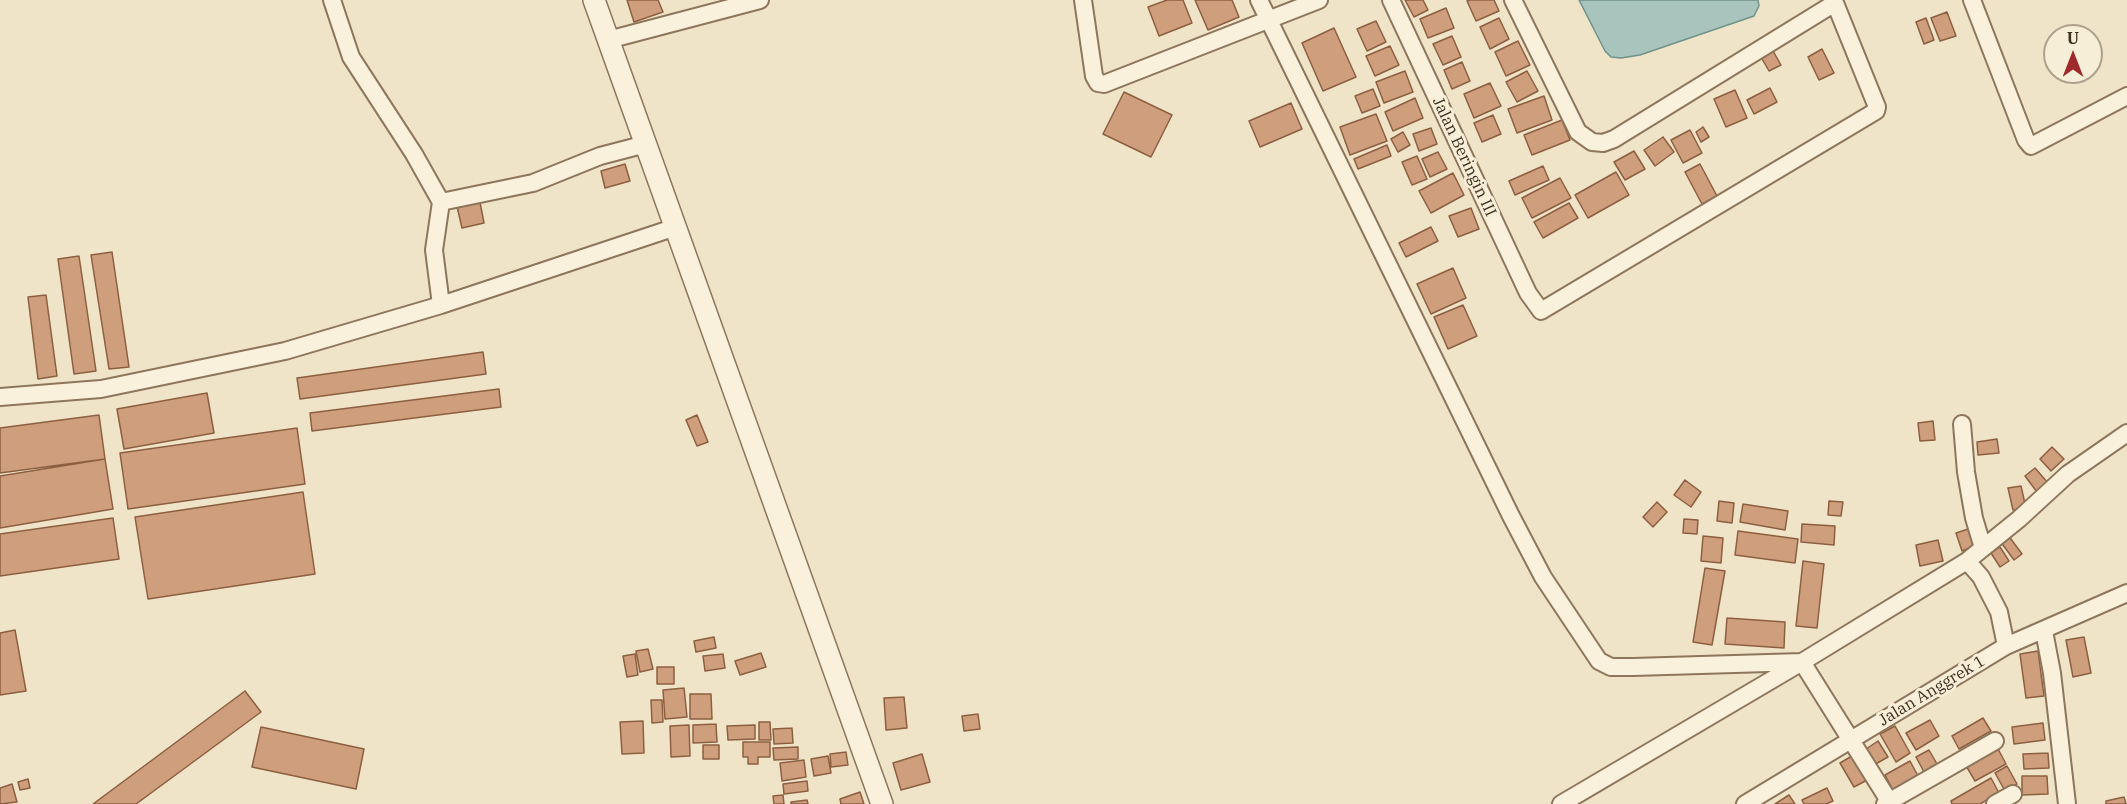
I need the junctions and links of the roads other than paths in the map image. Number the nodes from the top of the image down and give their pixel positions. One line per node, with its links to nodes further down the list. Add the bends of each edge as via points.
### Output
1 (332, 0): 16 (street, via 351,57)
2 (594, 0): 13 (street)
3 (760, 0): 11 (street)
4 (1083, 0): 12 (street, via 1094,76 1104,84)
5 (1259, 0): 12 (street)
6 (1319, 0): 12 (street)
7 (1391, 0): 10 (street, Jalan Beringin III, via 1528,293 1542,311 1876,111)
8 (1513, 0): 10 (street, via 1578,132 1592,142 1603,143 1614,140)
9 (1972, 0): 14 (street, via 2031,146)
10 (1834, 2)
11 (730, 4): 13 (street)
12 (1269, 20): 27 (street, via 1527,546 1599,661 1611,667)
13 (608, 40): 15 (street)
14 (2127, 96)
15 (646, 144): 16 (street, via 600,156 533,183); 17 (street)
16 (441, 202): 18 (street, via 434,249)
17 (676, 227): 18 (street); 32 (street)
18 (441, 305): 19 (street, via 262,356 101,388)
19 (0, 397)
20 (1962, 424): 22 (street, via 1966,472)
21 (2127, 433): 22 (street, via 2068,474)
22 (1983, 548): 23 (street)
23 (1967, 561): 26 (street, via 1981,577 1999,612); 27 (street)
24 (2127, 593): 25 (street, Jalan Anggrek 1)
25 (2044, 631): 26 (street, Jalan Anggrek 1); 36 (street)
26 (2006, 646): 28 (street, Jalan Anggrek 1)
27 (1805, 669): 28 (street); 33 (street)
28 (1852, 740): 31 (street); 34 (street, Jalan Anggrek 1)
29 (1995, 741): 31 (street)
30 (2013, 794): 35 (street)
31 (1889, 803)
32 (882, 804)
33 (1562, 804)
34 (1744, 804)
35 (1995, 804)
36 (2067, 804)

